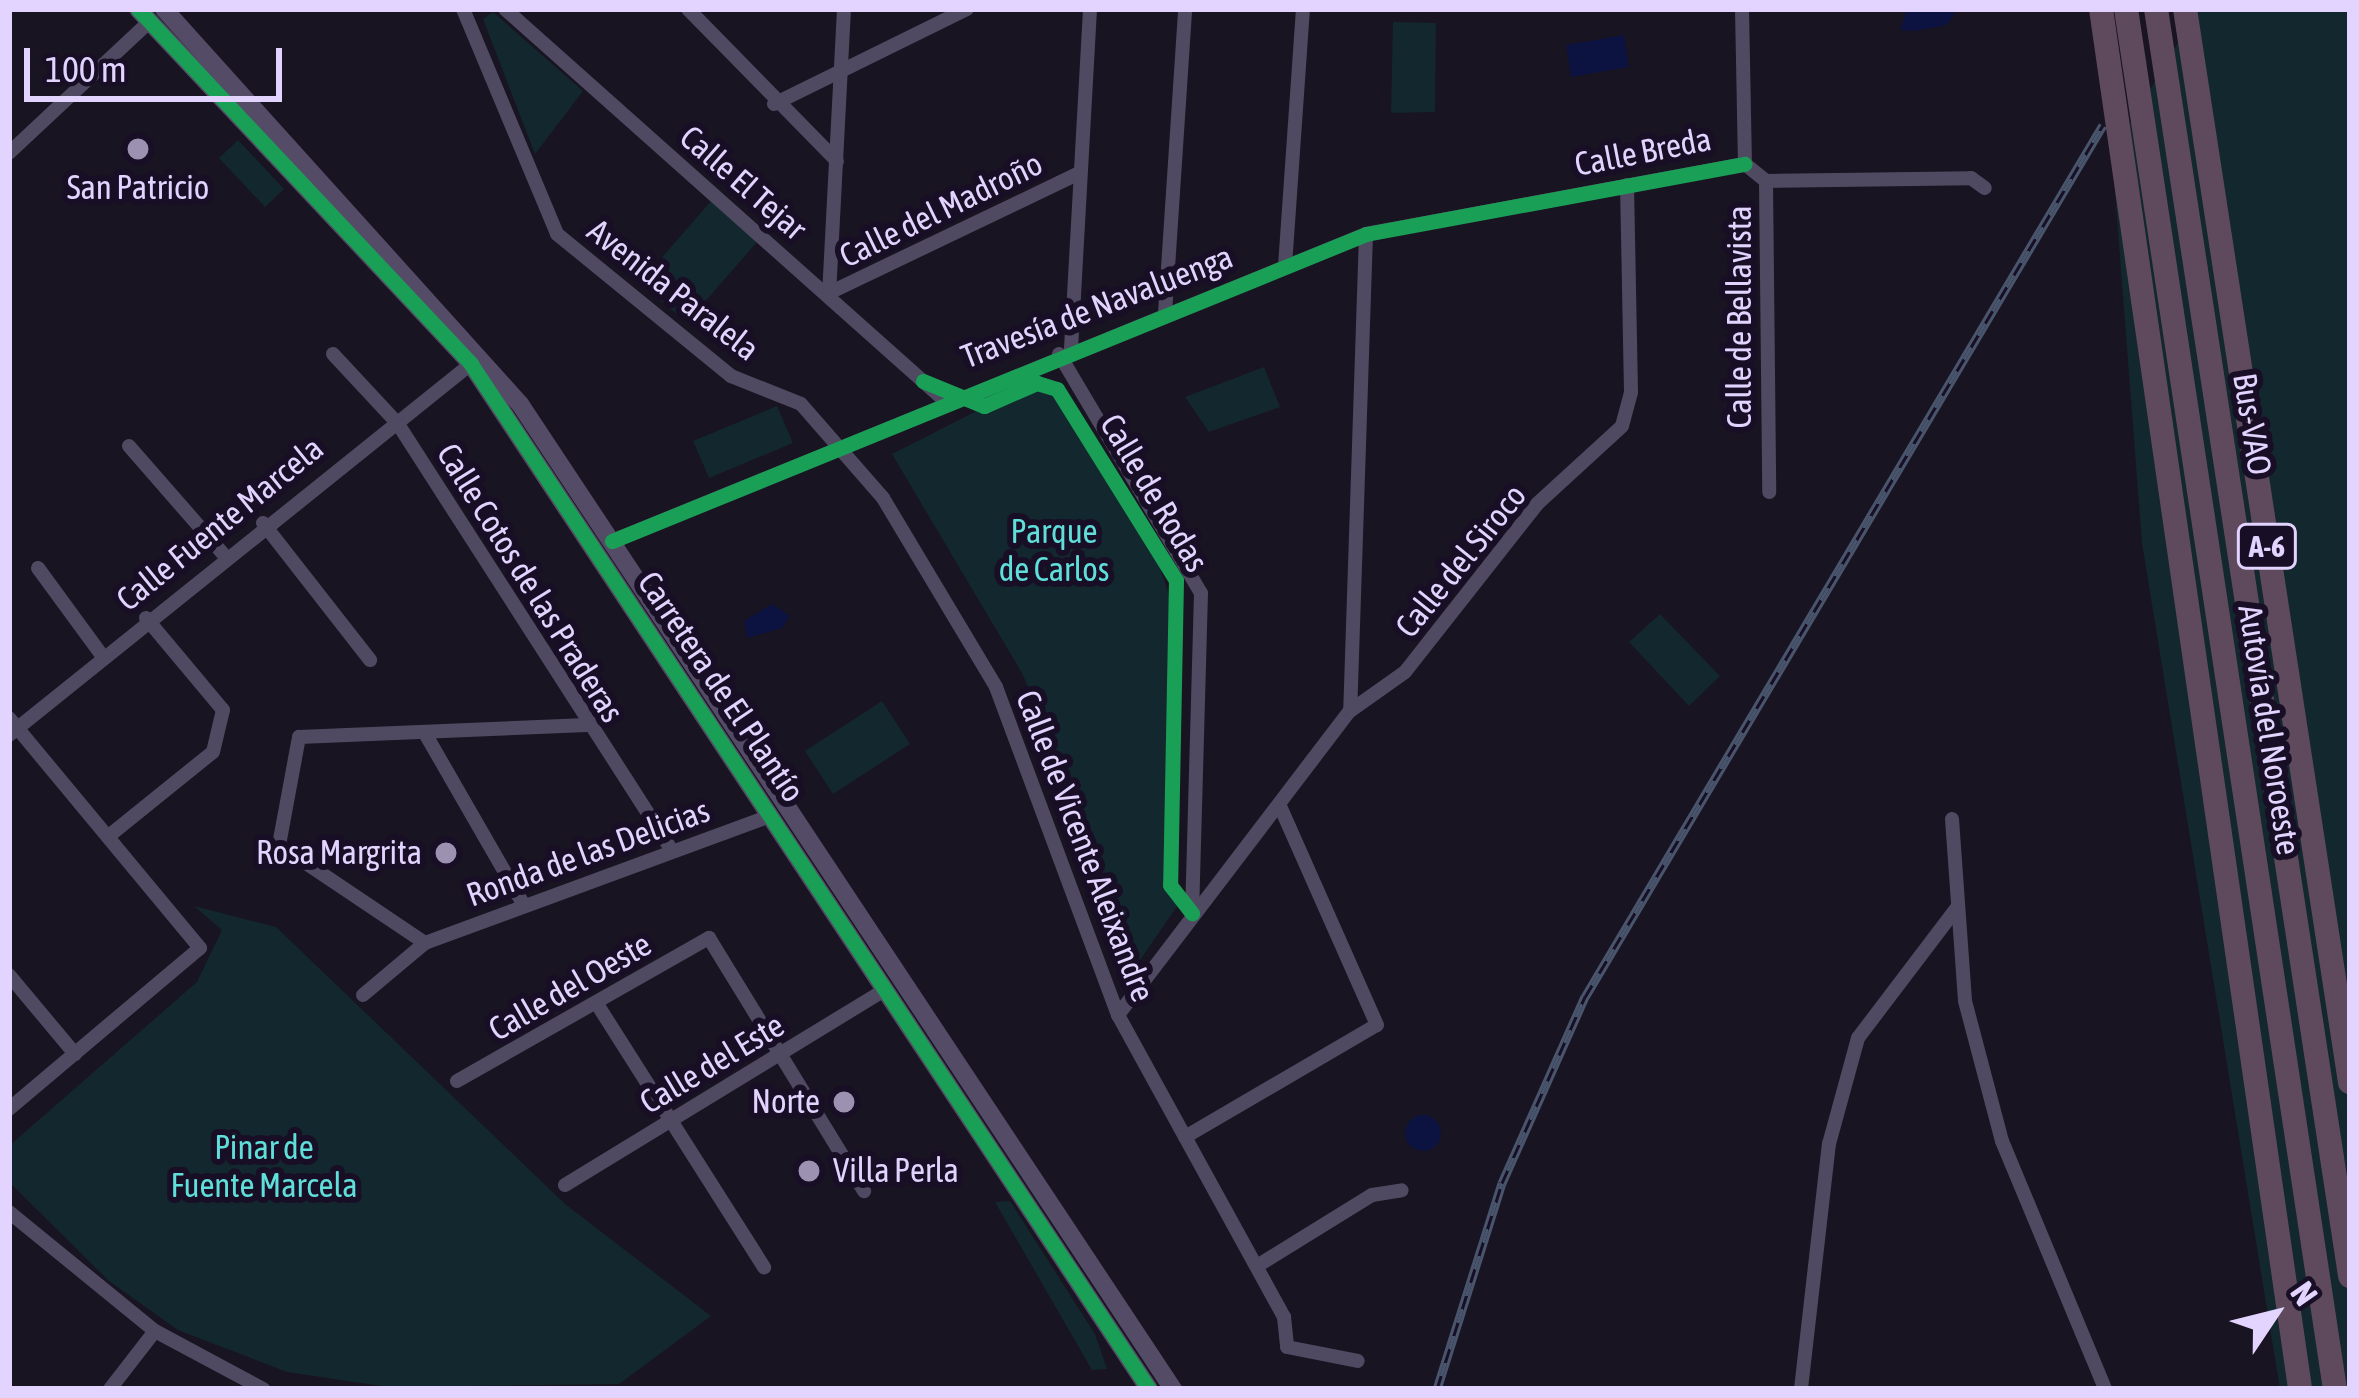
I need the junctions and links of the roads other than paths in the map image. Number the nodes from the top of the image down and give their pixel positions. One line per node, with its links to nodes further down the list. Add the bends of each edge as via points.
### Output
1 (688, 9): 16 (street)
2 (844, 9): 15 (street)
3 (967, 9): 15 (street)
4 (1090, 9): 20 (street)
5 (1185, 9): 29 (street)
6 (1303, 9): 27 (street)
7 (1742, 9): 19 (street, Calle de Bellavista)
8 (2101, 9): 63 (highway, via 2161,483)
9 (2126, 9): 25 (highway, Autovía del Noroeste / A-6)
10 (2156, 9): 77 (highway, Bus-VAO)
11 (2185, 9): 67 (highway, Autovía del Noroeste / A-6)
12 (513, 11): 28 (street, Calle El Tejar)
13 (466, 12): 35 (street, Avenida Paralela, via 556,234 731,376 801,404)
14 (151, 13): 17 (street); 32 (street, Carretera de El Plantío); 39 (street, Carretera de El Plantío, via 484,355)
15 (841, 71): 16 (street); 18 (street)
16 (773, 104): 18 (street)
17 (9, 153)
18 (837, 160): 28 (street)
19 (1745, 164): 21 (street, Calle de Bellavista); 22 (street, Calle Breda)
20 (1077, 174): 28 (street, Calle del Madroño); 30 (street)
21 (1766, 181): 23 (street, via 1971,178); 37 (street, Calle de Bellavista)
22 (1628, 185): 24 (street, Calle Breda); 45 (street, Calle del Siroco, via 1631,392 1622,426 1537,504 1406,672)
23 (1985, 188)
24 (1552, 200): 26 (street, Travesía de Navaluenga)
25 (2158, 225): 63 (highway, via 2153,305); 87 (highway, Autovía del Noroeste / A-6)
26 (1366, 234): 27 (street, Travesía de Navaluenga); 45 (street, Calle del Siroco)
27 (1285, 266): 29 (street, Travesía de Navaluenga)
28 (829, 293): 33 (street, Calle El Tejar)
29 (1165, 313): 30 (street, Travesía de Navaluenga)
30 (1065, 351): 33 (street, Travesía de Navaluenga); 56 (street, Calle de Rodas, via 1201,593)
31 (333, 354): 34 (street, Calle Cotos de las Praderas)
32 (471, 364): 34 (street, Calle Fuente Marcela); 50 (street, Carretera de El Plantío)
33 (943, 399): 35 (street, Travesía de Navaluenga)
34 (395, 420): 38 (street, Calle Fuente Marcela); 46 (street, Calle Cotos de las Praderas)
35 (834, 445): 39 (street, Travesía de Navaluenga); 62 (street, Calle de Vicente Aleixandre, via 883,498 996,687)
36 (129, 446): 40 (street)
37 (1769, 492)
38 (263, 523): 40 (street, Calle Fuente Marcela); 44 (street)
39 (612, 541): 83 (street, Carretera de El Plantío)
40 (224, 556): 42 (street, Calle Fuente Marcela)
41 (38, 568): 43 (street)
42 (146, 618): 43 (street, Calle Fuente Marcela); 52 (street, via 223,710 213,752)
43 (101, 654): 47 (street, Calle Fuente Marcela)
44 (370, 660)
45 (1350, 710): 49 (street)
46 (587, 725): 48 (street); 53 (street, Calle Cotos de las Praderas)
47 (12, 727): 52 (street)
48 (426, 735): 54 (street); 57 (street, via 299,737 279,845)
49 (1280, 806): 56 (street); 70 (street, via 1377,1025)
50 (771, 816): 53 (street, Ronda de las Delicias); 59 (street, Carretera de El Plantío)
51 (1952, 819): 55 (street)
52 (110, 835): 64 (street, via 200,948)
53 (671, 849): 54 (street, Ronda de las Delicias)
54 (522, 902): 57 (street, Ronda de las Delicias)
55 (1956, 909): 84 (street, via 1858,1038 1828,1144); 85 (street, via 1965,1001 2002,1141)
56 (1192, 914): 62 (street)
57 (424, 944): 60 (street, Ronda de las Delicias)
58 (9, 975): 64 (street)
59 (886, 989): 65 (street, Calle del Este); 82 (street, Carretera de El Plantío)
60 (363, 995)
61 (597, 1004): 65 (street, Calle del Oeste, via 709,938); 66 (street, Calle del Oeste); 69 (street)
62 (1118, 1015): 70 (street, Calle de Vicente Aleixandre)
63 (2252, 1049): 86 (highway)
64 (75, 1054): 68 (street)
65 (780, 1054): 69 (street, Calle del Este); 73 (street)
66 (457, 1082)
67 (2350, 1082)
68 (9, 1109)
69 (671, 1120): 71 (street, Calle del Este); 76 (street)
70 (1185, 1137): 75 (street, Calle de Vicente Aleixandre)
71 (565, 1185)
72 (1402, 1190): 75 (street, via 1372,1195)
73 (864, 1191)
74 (9, 1212): 78 (street)
75 (1257, 1266): 79 (street, Calle de Vicente Aleixandre, via 1287,1347)
76 (764, 1267)
77 (2350, 1276)
78 (155, 1331): 80 (street); 81 (street)
79 (1358, 1361)
80 (110, 1389)
81 (263, 1389)
82 (1149, 1389)
83 (1173, 1389)
84 (1801, 1389)
85 (2105, 1389)
86 (2303, 1389)
87 (2336, 1389)

